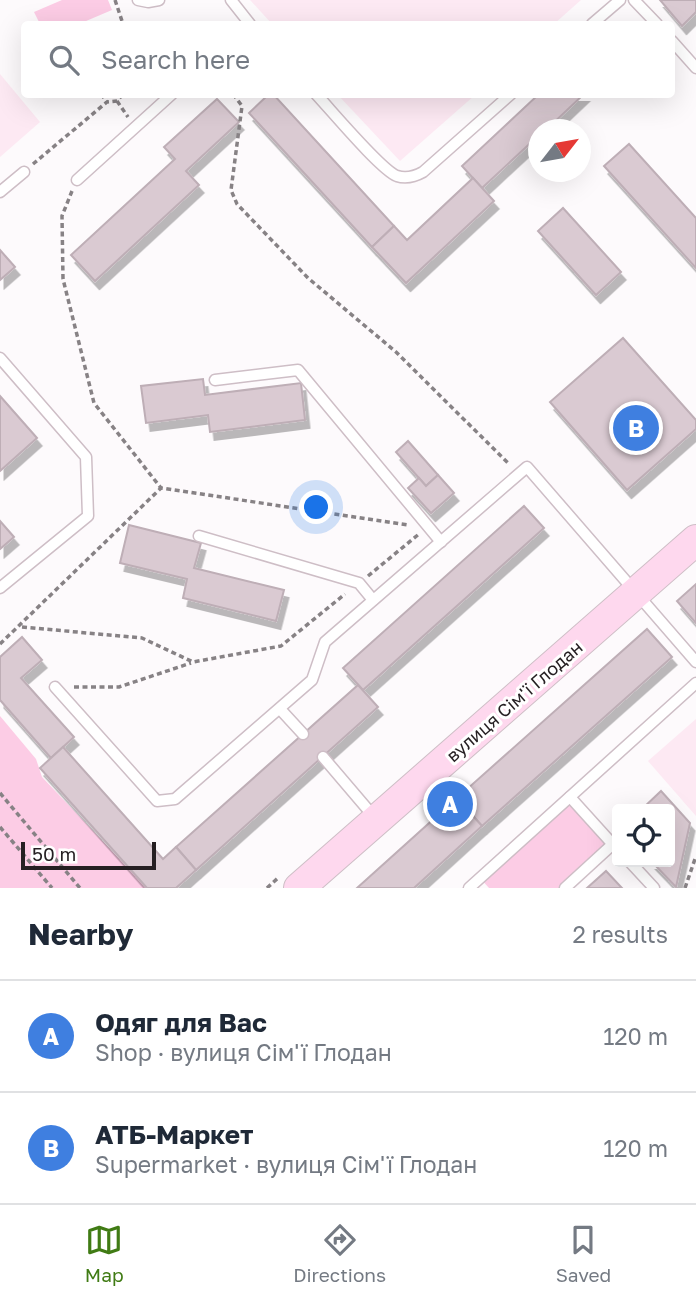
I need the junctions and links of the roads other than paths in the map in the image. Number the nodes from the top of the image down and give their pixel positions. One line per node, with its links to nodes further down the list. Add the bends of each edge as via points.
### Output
1 (138, 0): 2 (lane)
2 (159, 0)
3 (231, 0): 6 (lane)
4 (620, 0): 7 (lane)
5 (635, 0): 8 (lane)
6 (248, 21)
7 (596, 21)
8 (654, 21)
9 (675, 45): 10 (lane)
10 (696, 68)
11 (168, 98): 15 (lane)
12 (320, 98): 13 (lane, via 384,167 407,178 422,172)
13 (506, 98)
14 (24, 172): 16 (lane)
15 (76, 180)
16 (0, 192)
17 (0, 358): 22 (lane, via 86,457 88,516)
18 (215, 380): 21 (lane, via 298,370)
19 (200, 536): 24 (lane, via 359,583)
20 (696, 540): 23 (street, вулиця Сім'ї Глодан)
21 (441, 542): 23 (lane, via 527,467); 24 (lane)
22 (0, 588)
23 (637, 593): 25 (lane); 32 (street, вулиця Сім'ї Глодан)
24 (373, 600): 28 (lane, via 326,642 312,680)
25 (696, 662)
26 (696, 683): 31 (lane)
27 (55, 687): 28 (lane, via 158,801 175,799)
28 (279, 709): 29 (lane)
29 (303, 734)
30 (323, 757): 32 (lane)
31 (570, 797): 33 (lane); 37 (lane)
32 (377, 820): 36 (street, вулиця Сім'ї Глодан)
33 (612, 843)
34 (612, 849): 38 (lane)
35 (634, 867): 39 (lane)
36 (299, 888)
37 (469, 888)
38 (565, 888)
39 (654, 888)

